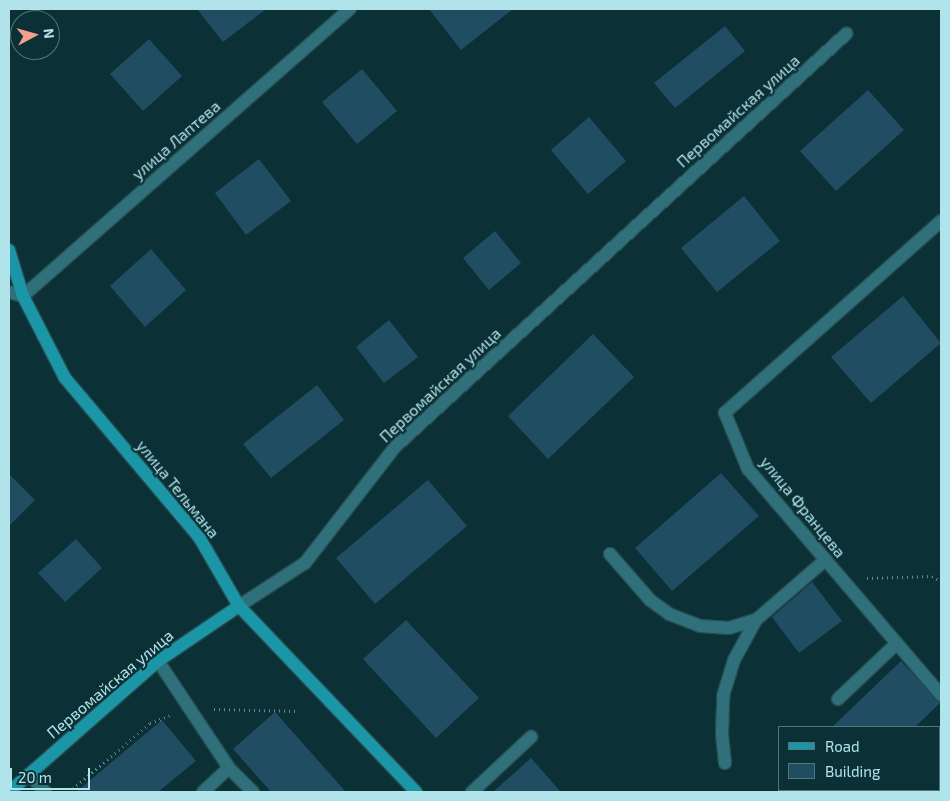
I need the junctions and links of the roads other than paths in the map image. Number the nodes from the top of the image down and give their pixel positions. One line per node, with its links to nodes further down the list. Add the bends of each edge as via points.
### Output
1 (350, 9): 6 (street, улица Лаптева)
2 (846, 34): 9 (street, Первомайская улица, via 394,447 305,562)
3 (941, 221): 8 (street, улица Францева, via 725,413 748,469)
4 (9, 250): 6 (street, улица Тельмана)
5 (9, 292): 6 (street)
6 (23, 296): 9 (street, улица Тельмана, via 65,378 199,537)
7 (610, 554): 10 (street, via 650,600 669,614 700,626 729,628)
8 (824, 561): 10 (street); 11 (street, улица Францева)
9 (239, 606): 12 (street, Первомайская улица); 23 (street, улица Тельмана)
10 (756, 620): 16 (street, via 734,660 723,696)
11 (896, 644): 13 (street, улица Францева); 14 (street)
12 (158, 662): 17 (street); 18 (street, Первомайская улица)
13 (941, 695)
14 (838, 699)
15 (531, 737): 24 (street)
16 (725, 763)
17 (229, 768): 21 (street); 22 (street)
18 (29, 774): 19 (street, Первомайская улица); 20 (street)
19 (9, 792)
20 (45, 792)
21 (203, 792)
22 (253, 792)
23 (416, 792)
24 (472, 792)

